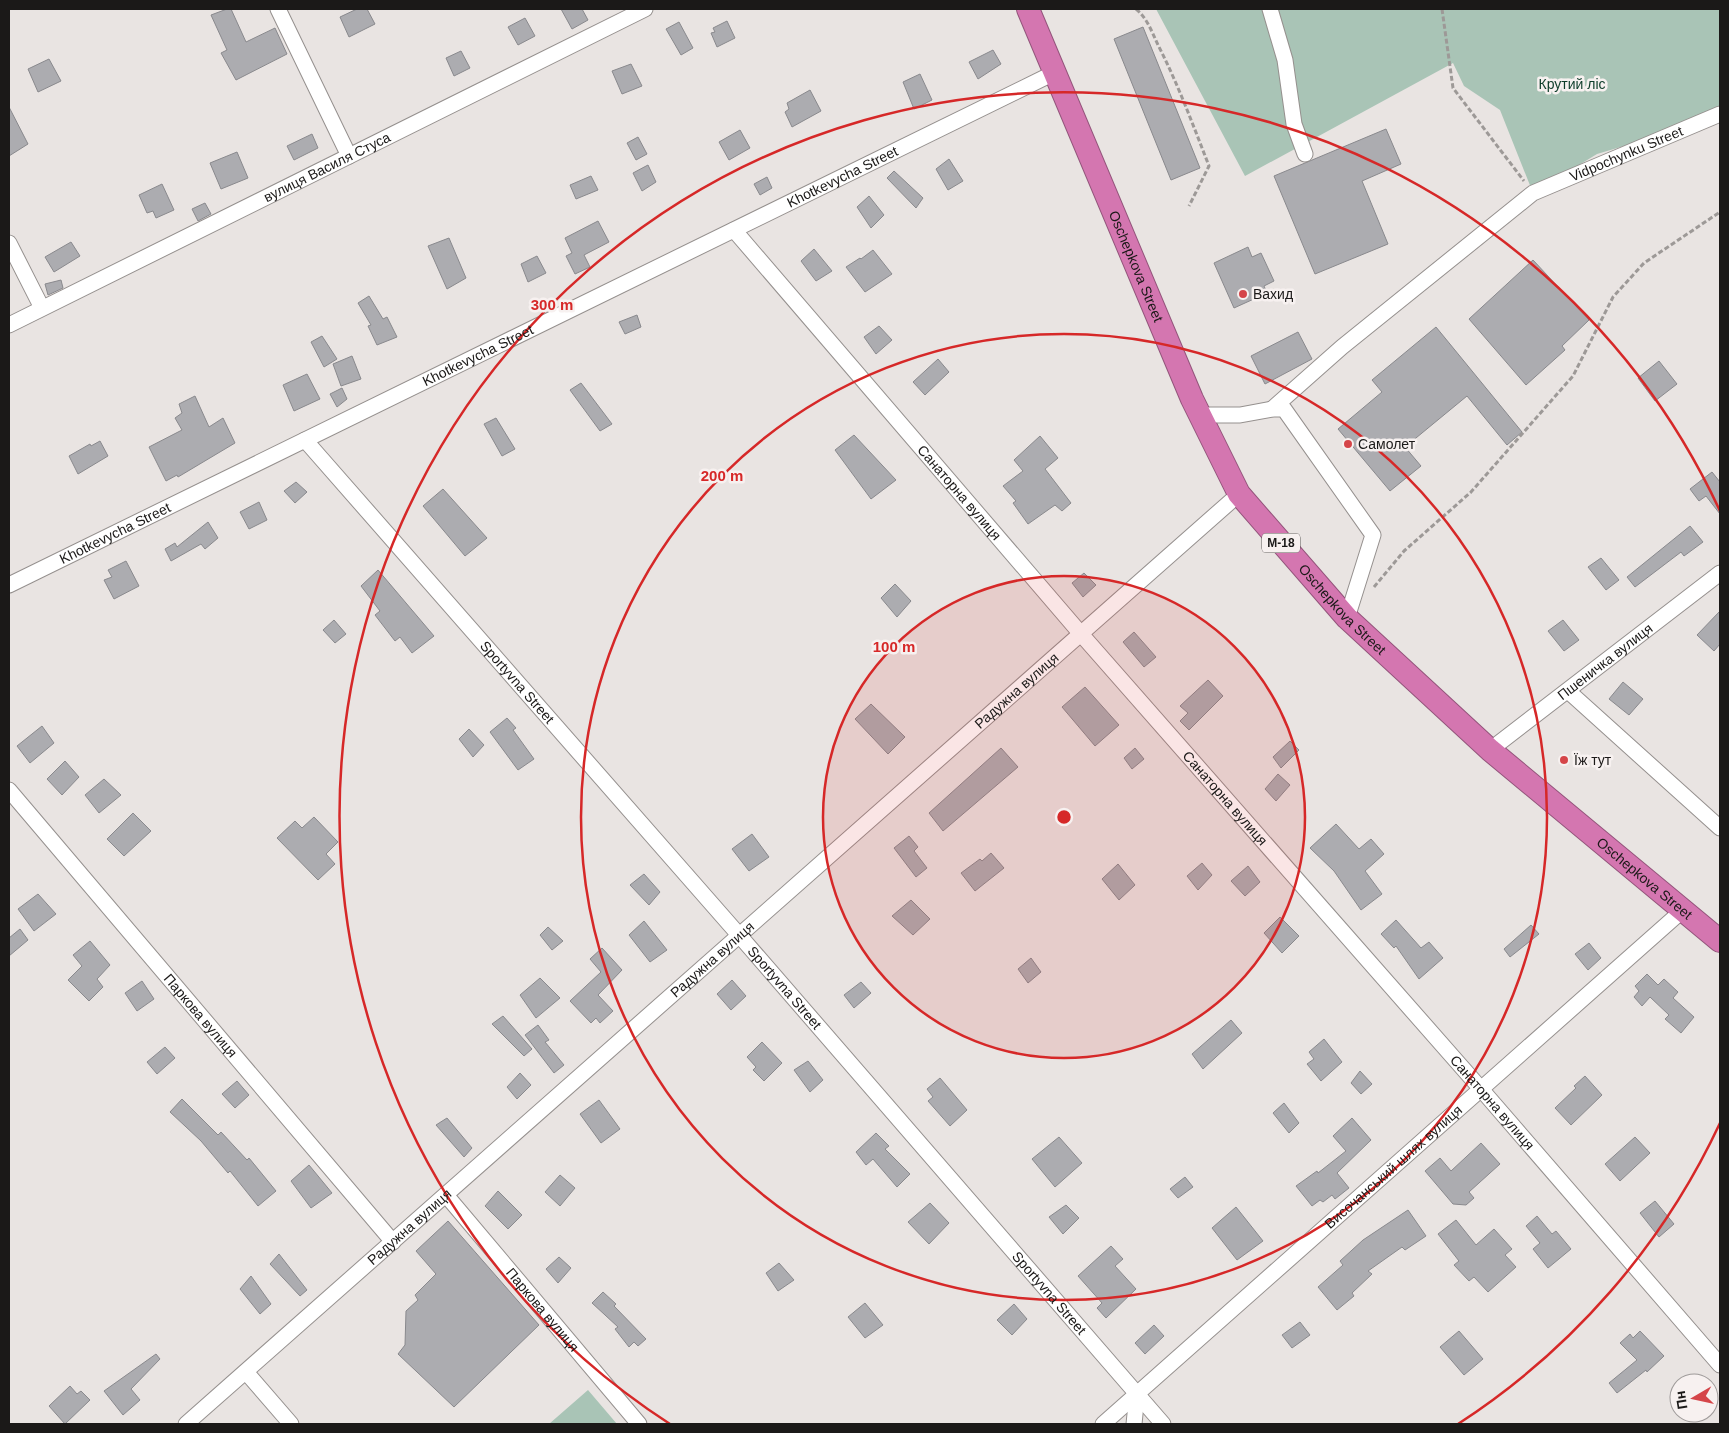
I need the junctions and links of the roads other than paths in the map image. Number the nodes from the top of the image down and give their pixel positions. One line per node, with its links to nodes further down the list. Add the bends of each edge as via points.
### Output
1 (278, 9): 8 (street)
2 (645, 9): 8 (street, вулиця Василя Стуса)
3 (1028, 9): 5 (highway, Oschepkova Street / М-18)
4 (1270, 9): 7 (street, via 1285,60 1294,124)
5 (1056, 72): 9 (street, Khotkevycha Street); 14 (highway, Oschepkova Street / М-18)
6 (1720, 114): 13 (street, Vidpochynku Street, via 1533,193 1342,347)
7 (1305, 154)
8 (349, 156): 11 (street, вулиця Василя Стуса)
9 (734, 230): 15 (street, Khotkevycha Street); 20 (street, Санаторна вулиця)
10 (9, 243): 11 (street)
11 (42, 308): 12 (street, вулиця Василя Стуса)
12 (9, 325)
13 (1272, 409): 14 (street, via 1240,415); 19 (street, via 1284,409 1373,535)
14 (1200, 415): 16 (highway, Oschepkova Street / М-18)
15 (305, 440): 18 (street, Khotkevycha Street); 26 (street, Sportyvna Street)
16 (1238, 494): 19 (highway, Oschepkova Street / М-18); 20 (street, Радужна вулиця)
17 (1720, 573): 21 (street, Пшеничка вулиця)
18 (9, 585)
19 (1347, 618): 22 (highway, Oschepkova Street / М-18)
20 (1081, 634): 26 (street, Радужна вулиця); 28 (street, Санаторна вулиця)
21 (1568, 691): 22 (street, Пшеничка вулиця); 24 (street)
22 (1490, 750): 25 (highway, Oschepkova Street / М-18)
23 (9, 790): 30 (street, Паркова вулиця)
24 (1720, 828)
25 (1682, 910): 27 (highway, Oschepkova Street / М-18); 28 (street, Височанський шлях вулиця)
26 (739, 936): 29 (street, Радужна вулиця); 33 (street, Sportyvna Street)
27 (1720, 941)
28 (1481, 1088): 31 (street, Санаторна вулиця); 33 (street, Височанський шлях вулиця)
29 (446, 1195): 30 (street, Радужна вулиця); 36 (street, Паркова вулиця)
30 (393, 1242): 32 (street, Радужна вулиця)
31 (1720, 1365)
32 (246, 1372): 34 (street, Радужна вулиця); 35 (street)
33 (1137, 1394): 37 (street, Височанський шлях вулиця); 38 (street); 39 (street, Sportyvna Street)
34 (186, 1424)
35 (291, 1424)
36 (639, 1424)
37 (1103, 1424)
38 (1134, 1424)
39 (1163, 1424)

